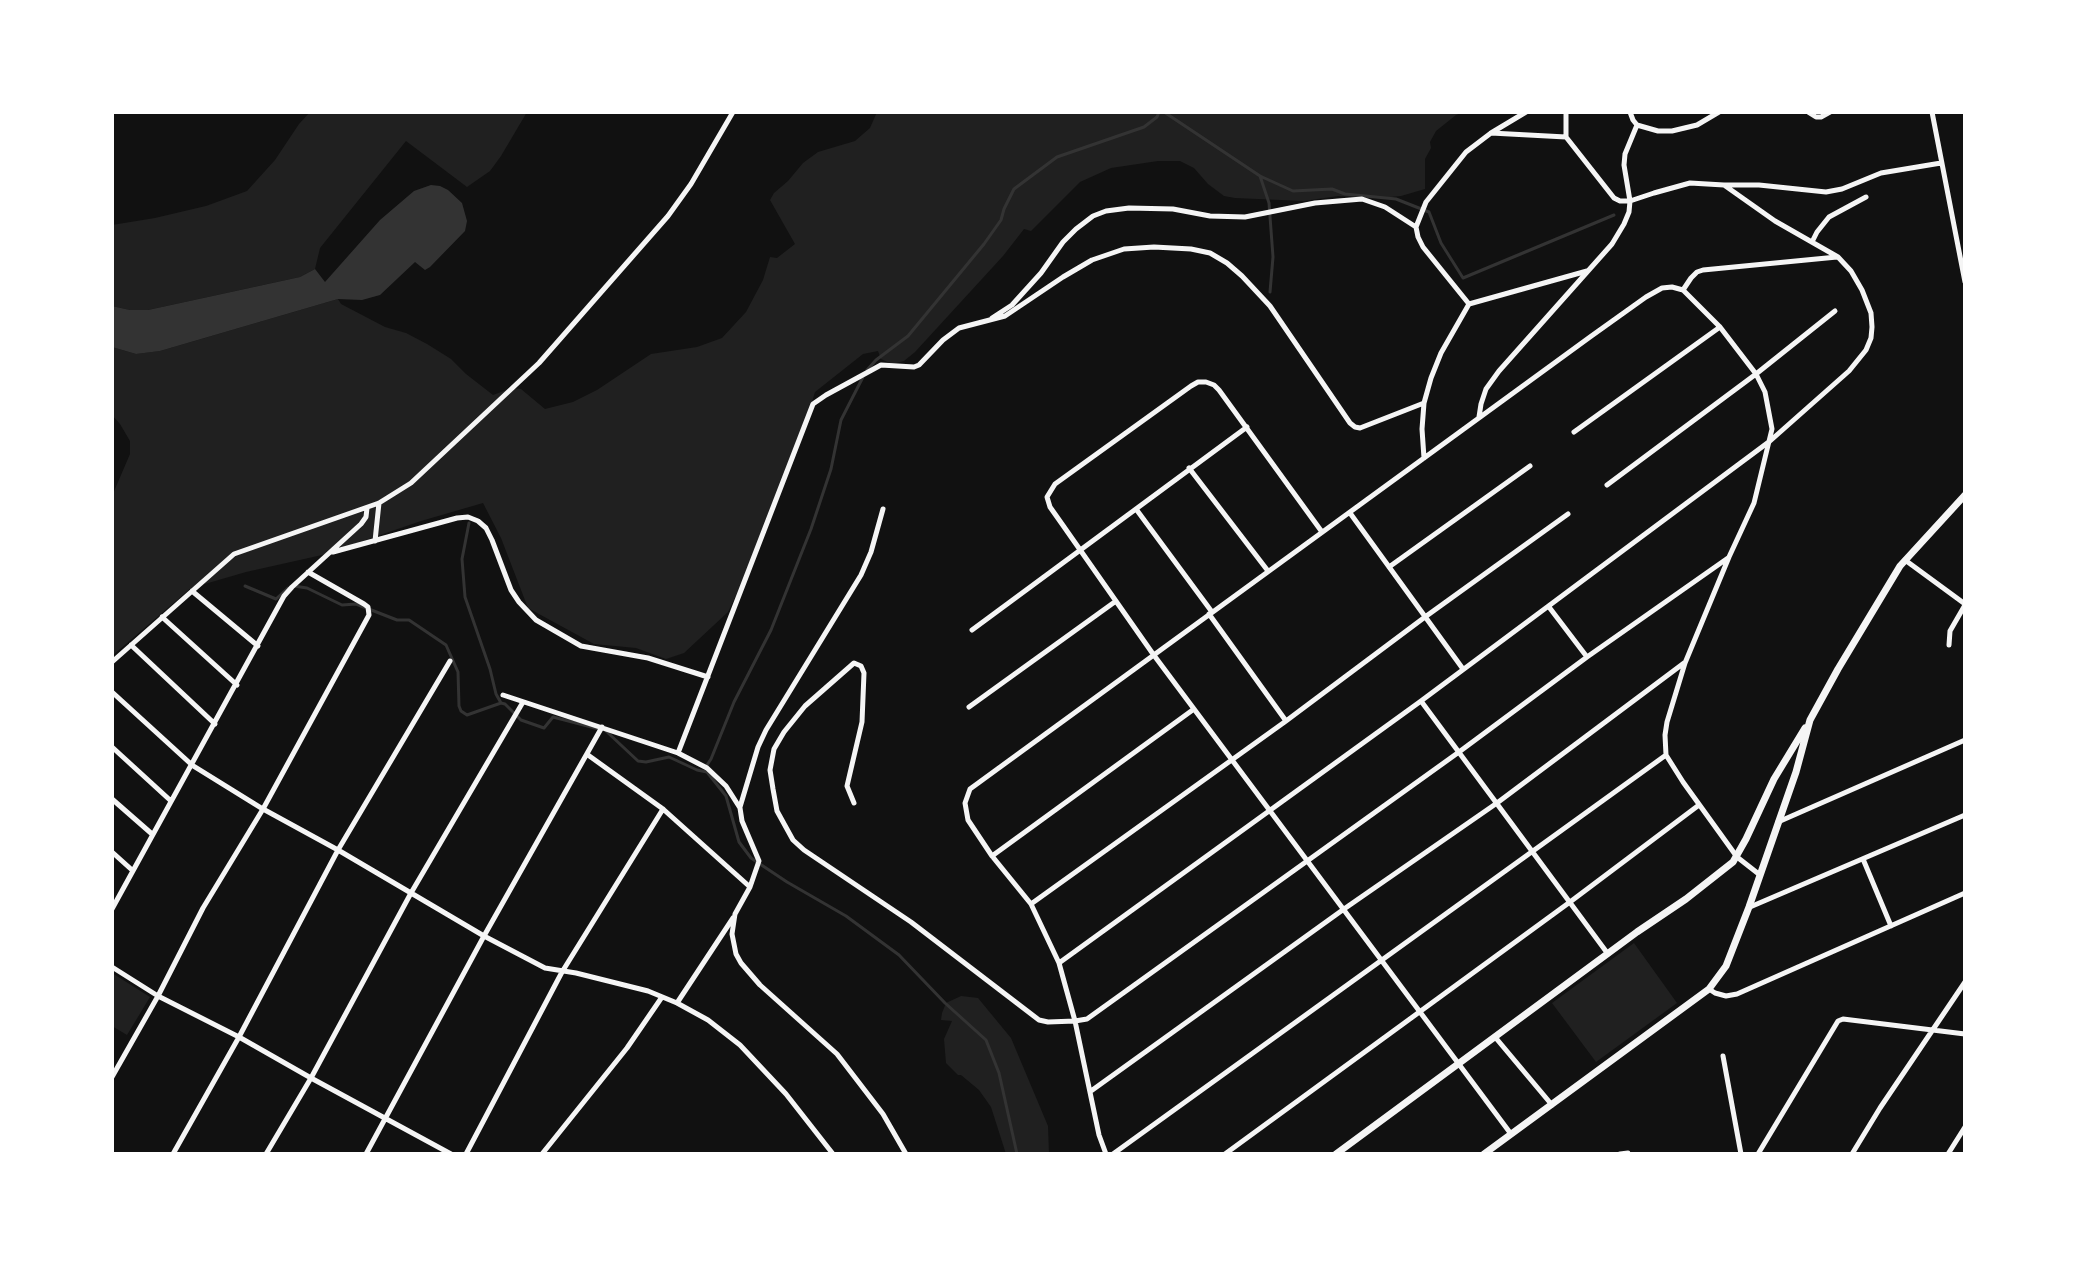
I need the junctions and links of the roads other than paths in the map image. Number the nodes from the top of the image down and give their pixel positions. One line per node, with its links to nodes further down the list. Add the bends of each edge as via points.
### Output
1 (733, 112): 37 (street, via 675,208 539,363 411,483)
2 (1526, 112): 10 (street)
3 (1566, 112): 11 (street)
4 (1630, 112): 9 (street)
5 (1719, 112): 9 (street, via 1684,129 1658,131)
6 (1808, 112): 7 (street, via 1816,117)
7 (1830, 112)
8 (1932, 112): 12 (street)
9 (1637, 125): 15 (street, via 1624,165)
10 (1491, 133): 11 (street); 16 (street, via 1445,176)
11 (1566, 137): 15 (street, via 1609,193)
12 (1941, 163): 13 (street, via 1881,173 1826,192); 20 (street)
13 (1724, 185): 15 (street, via 1690,183); 17 (street)
14 (1866, 197): 17 (street, via 1829,217)
15 (1630, 201): 19 (street, via 1612,244)
16 (1416, 227): 22 (street, via 1423,247); 24 (street, via 1362,199 1245,217 1173,209 1106,211 1076,229 1012,305)
17 (1812, 242): 18 (street)
18 (1838, 257): 21 (street, via 1703,270); 31 (street, via 1867,301 1871,338 1849,371)
19 (1588, 271): 22 (street); 28 (street, via 1499,371 1486,389)
20 (1965, 282)
21 (1683, 290): 25 (street); 28 (street, via 1662,288 1646,297)
22 (1469, 304): 27 (street, via 1441,353)
23 (1835, 311): 26 (street)
24 (991, 319): 27 (street, via 1005,316 1092,260 1124,249 1191,249 1227,263 1263,297 1355,427); 69 (street, via 950,334 919,365 881,365 813,404)
25 (1720, 327): 26 (street); 30 (street)
26 (1756, 374): 31 (street, via 1765,392); 35 (street)
27 (1424, 403): 32 (street)
28 (1479, 418): 32 (street)
29 (1247, 427): 34 (street); 43 (street); 45 (street, via 1214,385 1198,382 1055,484 1047,497 1050,507)
30 (1574, 432)
31 (1770, 441): 47 (street, via 1754,503); 55 (street)
32 (1424, 458): 41 (street)
33 (1530, 466): 49 (street)
34 (1189, 468): 40 (street); 50 (street)
35 (1607, 485)
36 (1965, 495): 48 (street)
37 (379, 503): 38 (street); 44 (street)
38 (367, 508): 46 (street, via 364,521); 52 (street, via 240,551)
39 (883, 509): 96 (street, via 861,575 766,730)
40 (1136, 509): 45 (street); 56 (street)
41 (1350, 513): 43 (street); 49 (street)
42 (1568, 514): 58 (street)
43 (1322, 532): 50 (street)
44 (375, 541): 46 (street); 69 (street, via 457,518 478,521 492,540 511,590 536,620 581,646 648,658)
45 (1080, 551): 53 (street); 59 (street)
46 (330, 553): 51 (street)
47 (1729, 557): 64 (street); 67 (street)
48 (1905, 560): 54 (street); 77 (street)
49 (1389, 567): 58 (street)
50 (1268, 571): 56 (street)
51 (308, 572): 62 (street, via 284,596); 97 (street, via 369,611)
52 (192, 591): 57 (street); 62 (street)
53 (1116, 601): 63 (street); 75 (street)
54 (1965, 605): 61 (street, via 1950,631)
55 (1549, 607): 64 (street); 68 (street)
56 (1211, 613): 63 (street); 78 (street)
57 (162, 617): 60 (street); 70 (street)
58 (1425, 617): 68 (street); 78 (street)
59 (972, 630)
60 (131, 645): 66 (street); 79 (street)
61 (1949, 645)
62 (258, 646): 70 (street)
63 (1153, 654): 76 (street); 106 (street, via 970,789 965,811)
64 (1587, 657): 83 (street)
65 (450, 661): 103 (street)
66 (112, 662)
67 (1685, 663): 86 (street, via 1667,722); 94 (street)
68 (1463, 669): 73 (street)
69 (708, 677): 84 (street)
70 (237, 685): 79 (street)
71 (112, 692): 88 (street)
72 (503, 695): 74 (street)
73 (1421, 701): 83 (street); 99 (street)
74 (523, 702): 80 (street); 113 (street)
75 (969, 707)
76 (1194, 709): 87 (street); 106 (street)
77 (1810, 720): 89 (street); 90 (street)
78 (1286, 721): 87 (street)
79 (215, 724): 88 (street)
80 (602, 727): 84 (street); 85 (street)
81 (1965, 740): 101 (street)
82 (112, 747): 92 (street)
83 (1459, 752): 94 (street); 109 (street)
84 (678, 753): 96 (street, via 707,768)
85 (588, 755): 98 (street); 122 (street)
86 (1666, 755): 95 (street); 104 (street)
87 (1232, 758): 99 (street); 116 (street)
88 (192, 765): 92 (street); 97 (street)
89 (1781, 767): 90 (street, via 1793,766); 107 (street)
90 (1796, 772): 101 (street)
91 (112, 799): 102 (street)
92 (171, 801): 102 (street)
93 (854, 803): 134 (street, via 847,786 862,722 864,673 854,663 805,706 774,749 770,770 784,826 804,850 911,922 1034,1017 1043,1022)
94 (1497, 803): 104 (street); 119 (street)
95 (1699, 805): 107 (street); 115 (street)
96 (740, 808): 112 (street, via 759,861)
97 (263, 809): 103 (street); 130 (street)
98 (663, 809): 112 (street); 127 (street)
99 (1270, 810): 109 (street); 125 (street)
100 (1965, 815): 108 (street)
101 (1777, 822): 111 (street)
102 (152, 834): 110 (street)
103 (338, 850): 113 (street); 137 (street)
104 (1532, 851): 115 (street); 124 (street)
105 (112, 852): 110 (street)
106 (992, 856): 116 (street)
107 (1737, 857): 111 (street); 123 (street)
108 (1863, 859): 118 (street); 121 (street)
109 (1308, 861): 119 (street); 134 (street, via 1091,1016)
110 (133, 870): 117 (street)
111 (1760, 875): 118 (street)
112 (750, 887): 120 (street)
113 (411, 893): 122 (street); 142 (street)
114 (1965, 893): 121 (street)
115 (1570, 902): 123 (street); 133 (street)
116 (1031, 904): 125 (street)
117 (113, 906)
118 (1749, 907): 129 (street, via 1726,966)
119 (1344, 909): 124 (street); 143 (street)
120 (735, 914): 132 (street); 156 (street, via 733,945 741,963 837,1054)
121 (1891, 926): 129 (street, via 1737,994)
122 (484, 936): 127 (street); 145 (street)
123 (1608, 954): 138 (street)
124 (1381, 960): 133 (street); 158 (street)
125 (1059, 963): 134 (street)
126 (112, 967): 130 (street)
127 (562, 972): 131 (street); 153 (street)
128 (1965, 982): 135 (street)
129 (1709, 989): 144 (street)
130 (158, 996): 137 (street); 141 (street)
131 (662, 997): 132 (street); 154 (street)
132 (677, 1003): 155 (street, via 740,1045)
133 (1420, 1012): 140 (street); 159 (street)
134 (1075, 1021): 143 (street)
135 (1932, 1030): 136 (street); 164 (street, via 1838,1021); 165 (street)
136 (1965, 1034)
137 (239, 1037): 142 (street); 149 (street)
138 (1495, 1037): 140 (street); 144 (street)
139 (1723, 1056): 163 (street)
140 (1458, 1063): 147 (street); 160 (street)
141 (112, 1077)
142 (311, 1078): 145 (street); 150 (street)
143 (1091, 1091): 157 (street)
144 (1552, 1105): 147 (street)
145 (386, 1118): 151 (street); 152 (street)
146 (1965, 1127): 166 (street)
147 (1512, 1135): 161 (street)
148 (1628, 1153): 162 (street)
149 (173, 1154)
150 (266, 1154)
151 (366, 1154)
152 (451, 1154)
153 (466, 1154)
154 (542, 1154)
155 (833, 1154)
156 (906, 1154)
157 (1106, 1154)
158 (1113, 1154)
159 (1225, 1154)
160 (1336, 1154)
161 (1484, 1154)
162 (1620, 1154)
163 (1741, 1154)
164 (1758, 1154)
165 (1852, 1154)
166 (1948, 1154)

